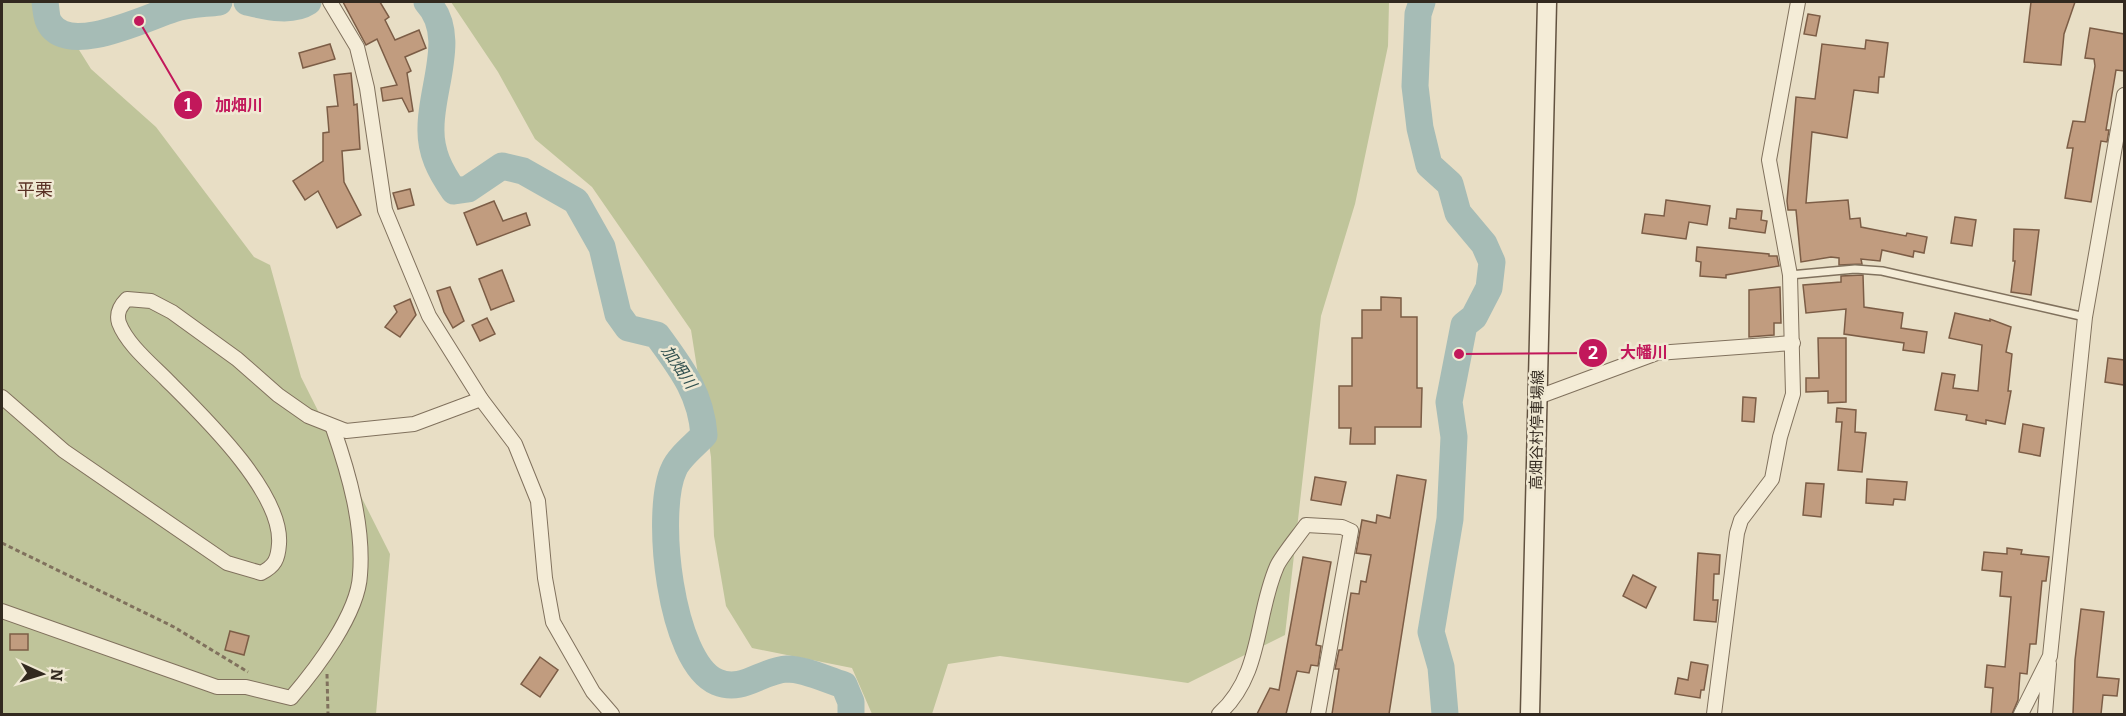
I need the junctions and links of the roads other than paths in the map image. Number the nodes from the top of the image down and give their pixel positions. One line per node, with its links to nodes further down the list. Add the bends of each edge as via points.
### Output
1 (330, 2): 10 (street, via 357,47 385,210 429,316)
2 (1547, 2): 9 (main road, 高畑谷村停車場線)
3 (1798, 2): 5 (street, via 1769,160)
4 (2124, 95): 6 (street)
5 (1790, 275): 6 (lane, via 1855,269 1882,271); 7 (street)
6 (2085, 317): 13 (street)
7 (1793, 343): 9 (street, via 1657,353); 18 (street, via 1793,394 1772,479 1741,520 1737,533)
8 (2, 397): 11 (street, via 64,451 227,563 261,573 272,568 280,536 257,482 201,414 133,344 119,322 119,307 127,299 142,298 172,312 237,359 278,395)
9 (1538, 397): 17 (main road, 高畑谷村停車場線)
10 (481, 399): 11 (street, via 414,424 346,431); 14 (street, via 515,444 538,501 553,622 593,692)
11 (333, 428): 12 (street, via 349,473 355,506 360,577 349,614 291,698 246,687 217,687)
12 (2, 611)
13 (2050, 656): 19 (street); 20 (street)
14 (612, 714)
15 (1219, 714): 16 (street, via 1232,703 1243,684 1260,637 1278,563 1306,525 1351,531)
16 (1318, 714)
17 (1530, 714)
18 (1714, 714)
19 (2022, 714)
20 (2045, 714)

